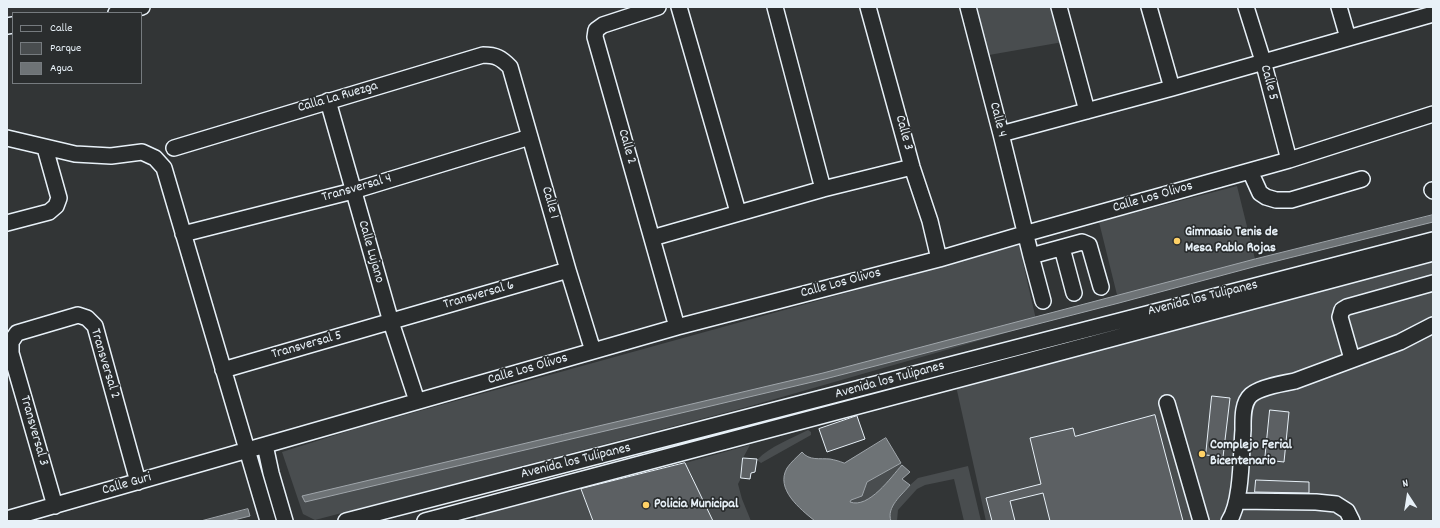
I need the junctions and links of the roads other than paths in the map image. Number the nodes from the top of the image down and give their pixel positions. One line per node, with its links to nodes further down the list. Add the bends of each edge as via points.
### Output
1 (142, 7): 12 (street)
2 (658, 7): 36 (street, Calle 2, via 603,26 596,30 595,37)
3 (679, 7): 32 (street)
4 (775, 7): 30 (street)
5 (868, 7): 27 (street, Calle 3)
6 (968, 7): 21 (street, Calle 4)
7 (1059, 7): 19 (street)
8 (1149, 7): 17 (street)
9 (1246, 7): 16 (street, Calle 5)
10 (1339, 7): 14 (street)
11 (1431, 7): 13 (street)
12 (120, 12)
13 (1433, 15): 14 (street)
14 (1348, 38): 16 (street)
15 (502, 58): 18 (street, Calla La Ruezga, via 483,55); 23 (street, Calle 1, via 510,67)
16 (1263, 61): 17 (street); 26 (street, Calle 5)
17 (1172, 88): 19 (street)
18 (328, 101): 25 (street, Calla La Ruezga); 31 (street, Calle Lujano)
19 (1087, 111): 21 (street)
20 (1433, 114): 26 (street, Calle Los Olivos)
21 (1001, 134): 35 (street, Calle 4)
22 (7, 138): 24 (street)
23 (530, 138): 31 (street, Transversal 4); 42 (street, Calle 1)
24 (45, 148): 33 (street, via 59,198 56,206 50,212); 34 (street, via 75,154 111,156 142,152 155,158 164,168)
25 (174, 148)
26 (1289, 160): 28 (street, Calle Los Olivos)
27 (912, 167): 30 (street); 41 (street, Calle 3, via 930,221)
28 (1250, 171): 29 (street, via 1260,193 1276,200 1291,200); 35 (street, Calle Los Olivos)
29 (1362, 179)
30 (823, 189): 32 (street)
31 (353, 191): 34 (street, Transversal 4); 48 (street, Calle Lujano)
32 (738, 212): 36 (street)
33 (7, 223)
34 (183, 234): 54 (street)
35 (1024, 234): 40 (street, Calle 4); 41 (street, Calle Los Olivos)
36 (652, 238): 50 (street, Calle 2)
37 (1433, 240): 44 (street, Avenida los Tulipanes)
38 (1062, 248): 40 (street); 45 (street, via 1082,242 1089,245); 46 (street)
39 (1433, 253): 44 (street, Avenida los Tulipanes)
40 (1031, 256): 47 (street, Calle 4)
41 (939, 259): 50 (street, Calle Los Olivos)
42 (568, 270): 48 (street, Transversal 6); 52 (street, Calle 1)
43 (1433, 283): 53 (street, via 1342,310 1340,317)
44 (1280, 286): 57 (street, Avenida los Tulipanes); 60 (street, Avenida los Tulipanes)
45 (1101, 287)
46 (1074, 293)
47 (1042, 301)
48 (391, 322): 54 (street, Transversal 5); 55 (street, Calle Lujano)
49 (1433, 325): 53 (street, via 1400,342)
50 (677, 327): 52 (street, Calle Los Olivos)
51 (17, 333): 61 (street, Transversal 2, via 78,315 87,318 95,326); 63 (street, Transversal 3, via 11,342 11,353)
52 (593, 351): 55 (street, Calle Los Olivos)
53 (1352, 359): 62 (street, via 1295,381 1264,388 1251,395 1244,408)
54 (223, 370): 59 (street)
55 (417, 401): 58 (street, Calle Los Olivos)
56 (1167, 403): 69 (street)
57 (652, 442): 60 (street); 67 (street, Avenida los Tulipanes)
58 (265, 445): 59 (street, Calle Los Olivos); 66 (street)
59 (247, 450): 61 (street, Calle Guri); 65 (street)
60 (656, 460): 68 (street, Avenida los Tulipanes)
61 (138, 482): 63 (street, Calle Guri)
62 (1236, 501): 70 (street); 71 (street, via 1336,504 1347,510)
63 (54, 506): 64 (street, Calle Guri)
64 (7, 520)
65 (268, 521)
66 (285, 521)
67 (346, 521)
68 (425, 521)
69 (1201, 521)
70 (1229, 521)
71 (1352, 521)

